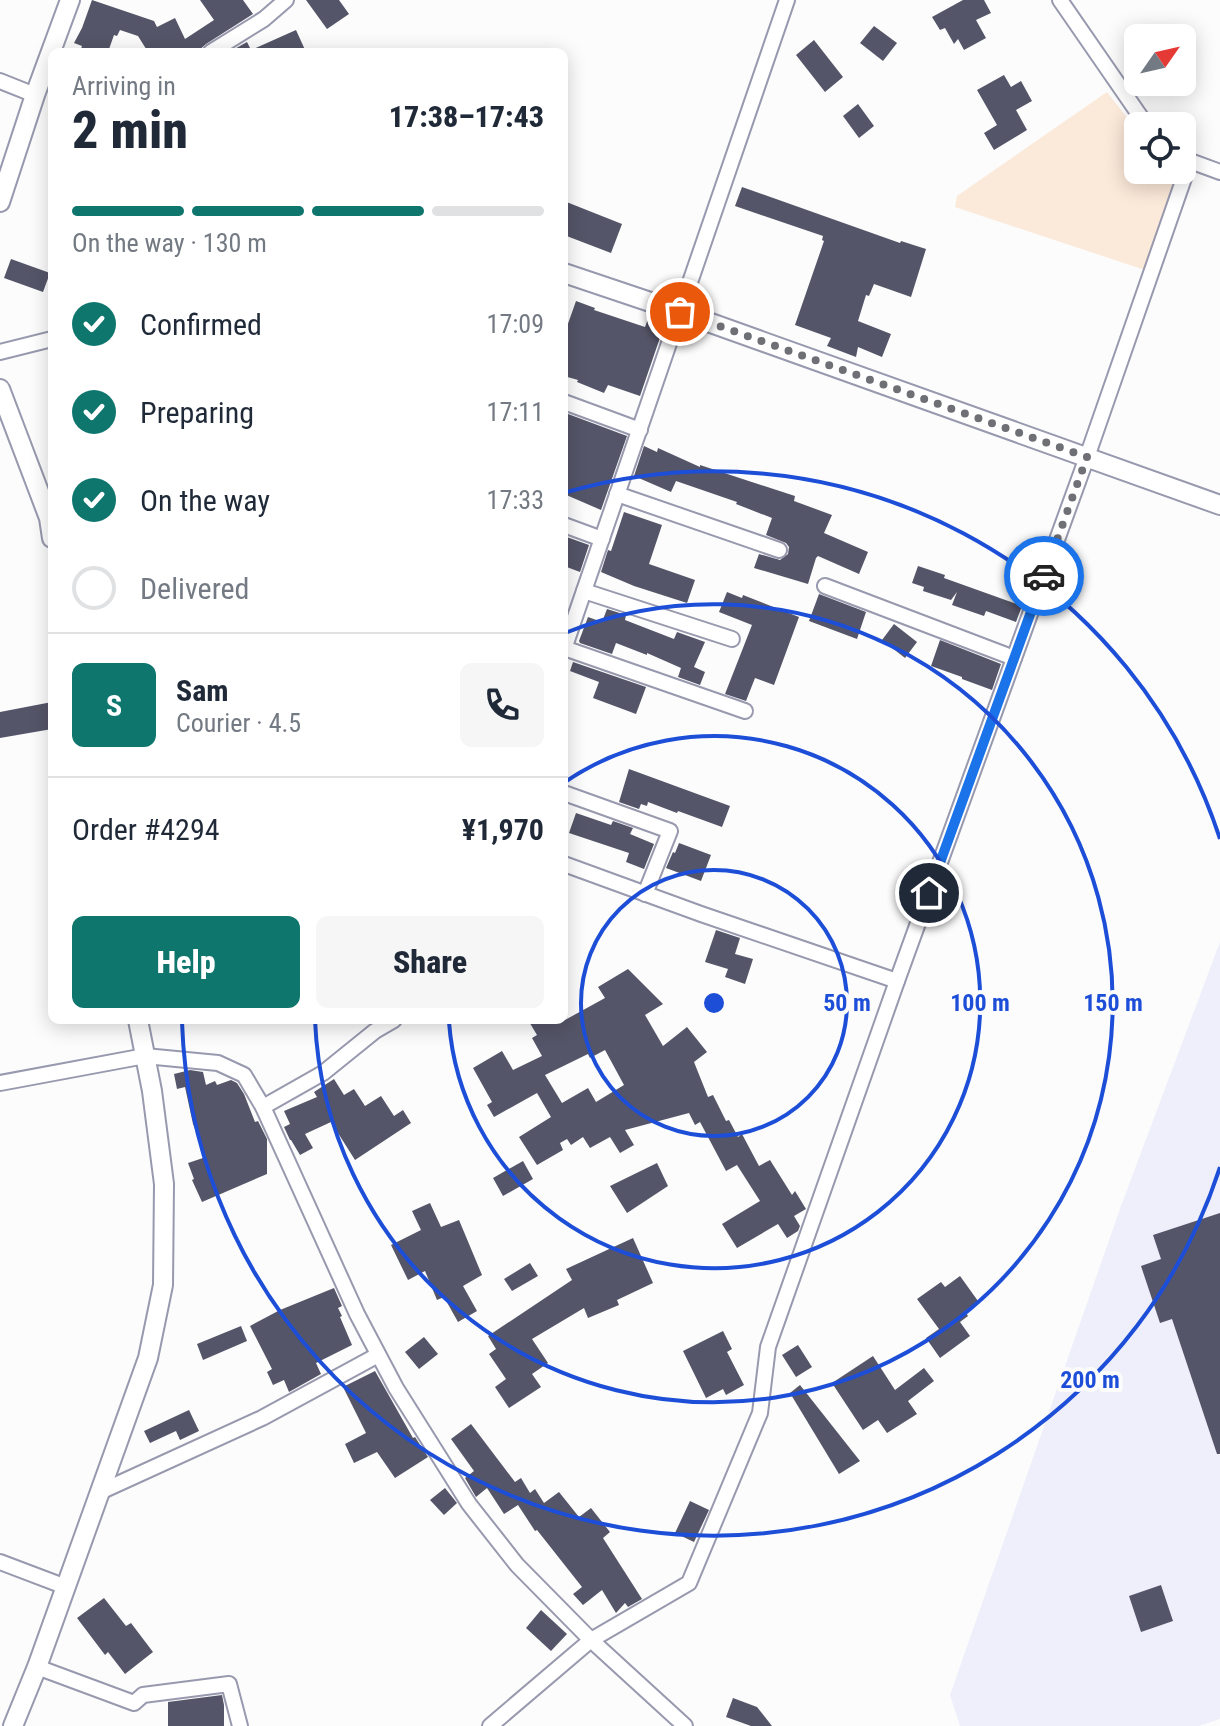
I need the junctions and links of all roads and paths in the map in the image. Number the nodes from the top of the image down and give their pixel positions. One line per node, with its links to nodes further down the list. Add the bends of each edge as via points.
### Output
1 (70, 0): 5 (street)
2 (286, 0): 6 (street)
3 (787, 0): 15 (street)
4 (1060, 0): 9 (street)
5 (57, 48)
6 (217, 48)
7 (0, 81): 8 (street)
8 (43, 98): 13 (street)
9 (1137, 112)
10 (1196, 163): 11 (street)
11 (1220, 172)
12 (1178, 184): 21 (street)
13 (0, 202)
14 (568, 274): 15 (street)
15 (680, 312): 20 (street); 21 (street)
16 (48, 340): 17 (street)
17 (0, 352)
18 (0, 389): 24 (street)
19 (568, 403): 20 (street)
20 (640, 430): 22 (street)
21 (1087, 457): 23 (street); 33 (street)
22 (617, 494): 26 (street); 27 (street)
23 (1220, 505)
24 (48, 515)
25 (568, 526): 26 (street)
26 (602, 539): 29 (street)
27 (779, 550)
28 (825, 586): 33 (street)
29 (584, 591): 30 (street); 31 (street)
30 (568, 637)
31 (732, 639)
32 (568, 649): 34 (street)
33 (1014, 658): 38 (street)
34 (745, 711)
35 (568, 794): 37 (street, via 670,831)
36 (568, 865): 37 (street)
37 (645, 894): 38 (street)
38 (897, 981): 48 (street, via 768,1347 760,1413 689,1583)
39 (139, 1024): 41 (street)
40 (373, 1025): 43 (street, via 323,1073)
41 (145, 1056): 42 (street); 43 (street, via 218,1063 244,1075); 45 (street, via 164,1184 163,1285 148,1358)
42 (0, 1083)
43 (263, 1107): 44 (street)
44 (378, 1355): 45 (street, via 262,1418); 48 (street, via 469,1504 517,1565)
45 (100, 1492): 47 (street)
46 (0, 1562): 47 (street)
47 (66, 1587): 49 (street)
48 (591, 1640): 52 (street); 53 (street)
49 (37, 1667): 50 (street); 51 (street, via 134,1703 143,1695 229,1684)
50 (13, 1726)
51 (240, 1726)
52 (490, 1726)
53 (685, 1726)

